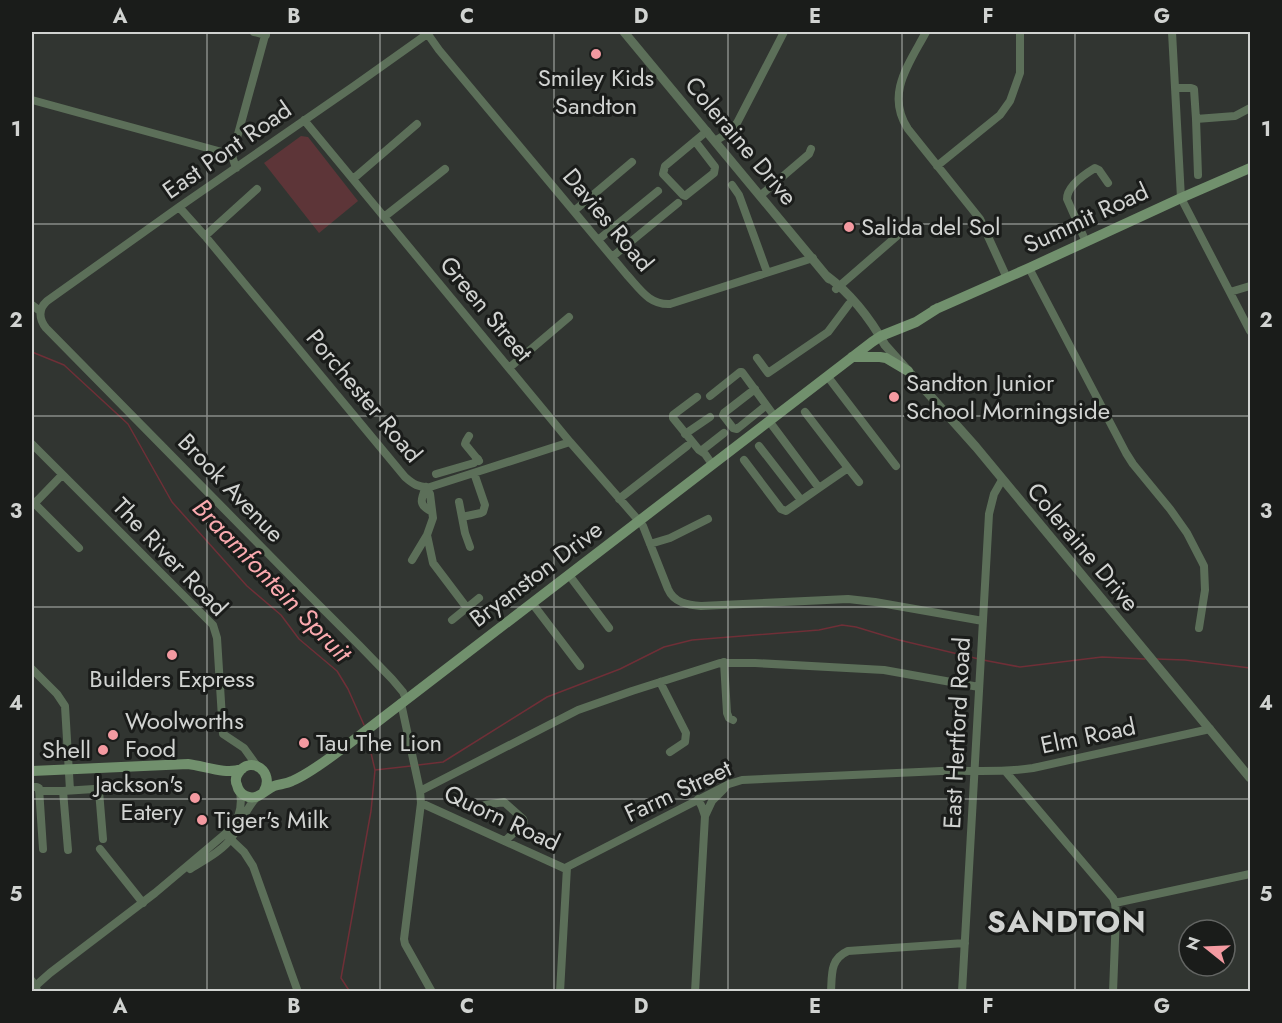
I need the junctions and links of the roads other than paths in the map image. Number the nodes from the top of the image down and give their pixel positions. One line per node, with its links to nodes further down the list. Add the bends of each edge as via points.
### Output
1 (254, 32): 8 (street)
2 (429, 32): 13 (street, East Pont Road); 35 (street, Davies Road, via 439,50)
3 (624, 32): 15 (street, Coleraine Drive)
4 (784, 32): 17 (street, via 737,123)
5 (926, 32): 21 (street, via 903,77 898,97 903,122)
6 (1020, 32): 21 (street, via 1020,73 1010,101 1000,115)
7 (1172, 32): 9 (street)
8 (266, 33): 19 (street)
9 (1175, 88): 12 (street, via 1194,89); 32 (street)
10 (32, 100): 19 (street)
11 (1251, 108): 12 (street, via 1235,116)
12 (1196, 119): 25 (street)
13 (304, 120): 22 (street, East Pont Road); 26 (street, Green Street)
14 (417, 124): 26 (street)
15 (707, 131): 16 (street); 17 (street, Coleraine Drive)
16 (694, 141): 16 (street, via 663,171 685,196 715,170)
17 (715, 141): 31 (street, Coleraine Drive)
18 (811, 149): 31 (street)
19 (232, 156): 22 (street)
20 (632, 162): 35 (street)
21 (937, 166): 45 (street, via 980,219)
22 (236, 168): 34 (street, East Pont Road)
23 (1251, 168): 32 (main road, Summit Road)
24 (445, 169): 36 (street)
25 (1198, 175)
26 (353, 179): 36 (street, Green Street)
27 (1108, 183): 40 (street, via 1095,168 1068,192 1067,199)
28 (732, 185): 44 (street, via 740,195)
29 (257, 189): 37 (street)
30 (658, 191): 39 (street)
31 (760, 195): 42 (street, Coleraine Drive)
32 (1180, 198): 40 (main road, Summit Road); 48 (street)
33 (678, 203): 41 (street)
34 (179, 207): 37 (street, Porchester Road); 51 (street, East Pont Road, via 47,301)
35 (574, 211): 39 (street, Davies Road)
36 (384, 217): 57 (street, Green Street)
37 (205, 236): 87 (street, Porchester Road, via 405,477)
38 (897, 236): 47 (street)
39 (598, 240): 41 (street, Davies Road)
40 (1086, 242): 43 (main road, Summit Road)
41 (612, 257): 44 (street, Davies Road, via 650,300 661,304)
42 (813, 258): 44 (street, Davies Road); 47 (street, Coleraine Drive)
43 (1029, 268): 45 (main road, Summit Road); 108 (street, via 1132,464 1170,509 1199,555 1204,566 1205,590)
44 (767, 272)
45 (1006, 278): 54 (main road, Summit Road, via 913,317)
46 (1251, 286): 48 (street)
47 (838, 287): 49 (street, Coleraine Drive)
48 (1230, 292): 53 (street)
49 (848, 299): 54 (street, Coleraine Drive); 56 (street, via 828,332 770,376)
50 (32, 305): 51 (street)
51 (40, 311): 114 (street, Brook Avenue, via 46,328 392,679 403,692)
52 (569, 317): 57 (street)
53 (1251, 331)
54 (879, 337): 55 (main road, Bryanston Drive); 58 (street, Coleraine Drive); 63 (main road, Bryanston Drive, via 846,356)
55 (852, 357): 58 (main road, via 886,358); 59 (main road, Bryanston Drive)
56 (757, 358)
57 (509, 368): 71 (street, Green Street)
58 (908, 371): 85 (street, Coleraine Drive)
59 (828, 377): 63 (main road, Bryanston Drive); 79 (street)
60 (755, 389): 61 (street, via 740,372); 64 (street, via 723,415 737,429); 67 (street)
61 (710, 396)
62 (697, 397): 69 (street, via 672,416)
63 (797, 400): 67 (main road, Bryanston Drive)
64 (763, 408)
65 (805, 412): 80 (street)
66 (711, 417): 69 (street)
67 (772, 419): 78 (main road, Bryanston Drive); 88 (street)
68 (724, 433): 75 (street)
69 (685, 434): 75 (street)
70 (469, 436): 76 (street, via 465,444)
71 (570, 442): 81 (street, Porchester Road); 89 (street, Green Street)
72 (32, 444): 84 (street, The River Road)
73 (687, 446): 89 (street)
74 (759, 446): 90 (street)
75 (701, 451): 78 (street)
76 (478, 459): 81 (street); 83 (street)
77 (744, 460): 90 (street, via 781,510 786,511)
78 (712, 464): 95 (main road, Bryanston Drive)
79 (896, 466)
80 (848, 468): 86 (street); 88 (street)
81 (486, 469): 82 (street, Porchester Road)
82 (474, 472): 87 (street, Porchester Road); 93 (street, via 484,509)
83 (436, 474)
84 (62, 475): 92 (street); 117 (street, The River Road, via 213,625 223,734)
85 (1002, 480): 106 (street, East Hertford Road, via 990,506); 116 (street, Coleraine Drive)
86 (859, 482)
87 (426, 487): 96 (street, via 422,504 433,518)
88 (819, 488): 90 (street)
89 (619, 499): 95 (street, Green Street)
90 (801, 500)
91 (459, 502): 93 (street)
92 (33, 503): 99 (street)
93 (462, 517): 98 (street)
94 (708, 519): 97 (street)
95 (639, 521): 97 (street, Green Street); 101 (main road, Bryanston Drive)
96 (427, 535): 100 (street); 104 (street, via 434,565)
97 (650, 544): 106 (street, Green Street, via 671,595 687,604 726,606 848,599)
98 (470, 547)
99 (79, 548)
100 (412, 560)
101 (569, 575): 103 (main road, Bryanston Drive); 107 (street)
102 (479, 598): 104 (street)
103 (532, 603): 110 (street); 114 (main road, Bryanston Drive)
104 (467, 608): 105 (street)
105 (452, 620)
106 (983, 621): 113 (street, East Hertford Road)
107 (609, 628)
108 (1198, 628)
109 (724, 662): 112 (street); 113 (street, via 884,670); 115 (street, via 727,713)
110 (580, 666)
111 (32, 669): 123 (street, via 65,705)
112 (660, 682): 118 (street, via 686,733 685,742); 132 (street, via 579,710)
113 (979, 687): 121 (street, East Hertford Road)
114 (404, 701): 126 (main road, Bryanston Drive); 132 (street, Brook Avenue)
115 (733, 720)
116 (1210, 729): 124 (street, Elm Road); 127 (street, Coleraine Drive)
117 (244, 748): 119 (street); 120 (street, The River Road)
118 (670, 752)
119 (243, 768): 120 (main road); 123 (main road, via 229,771 188,764); 130 (main road, via 237,777)
120 (260, 768): 126 (main road, via 277,778); 133 (main road, via 267,782)
121 (975, 770): 124 (street, Elm Road); 128 (street, Farm Street, via 742,780); 148 (street, East Hertford Road)
122 (32, 771): 123 (main road)
123 (69, 771): 125 (main road); 130 (main road, via 203,770 223,775); 131 (street)
124 (1006, 772): 147 (street)
125 (32, 776)
126 (297, 778): 133 (main road, Bryanston Drive)
127 (1251, 778)
128 (729, 784): 134 (street, Farm Street); 137 (street, via 712,801)
129 (35, 789): 131 (street); 141 (street)
130 (238, 789): 133 (main road, via 248,797); 138 (street, via 240,813)
131 (67, 790): 139 (street, via 99,792); 143 (street)
132 (420, 791): 135 (street, Brook Avenue)
133 (261, 794): 138 (street)
134 (698, 799): 137 (street); 144 (street, Farm Street)
135 (421, 803): 140 (street, Quorn Road); 151 (street, Brook Avenue, via 404,939)
136 (485, 805): 140 (street, via 504,802 523,819 523,824)
137 (705, 816): 153 (street)
138 (228, 837): 146 (street); 150 (street, via 253,866)
139 (103, 839)
140 (506, 841): 144 (street, Quorn Road)
141 (43, 849)
142 (100, 849): 146 (street)
143 (68, 850)
144 (566, 869): 152 (street)
145 (1251, 874): 147 (street)
146 (142, 903): 149 (street)
147 (1115, 903): 156 (street)
148 (965, 943): 154 (street, via 848,951 833,965); 155 (street, East Hertford Road)
149 (34, 987)
150 (298, 992)
151 (432, 992)
152 (560, 992)
153 (695, 992)
154 (831, 992)
155 (962, 992)
156 (1113, 992)

